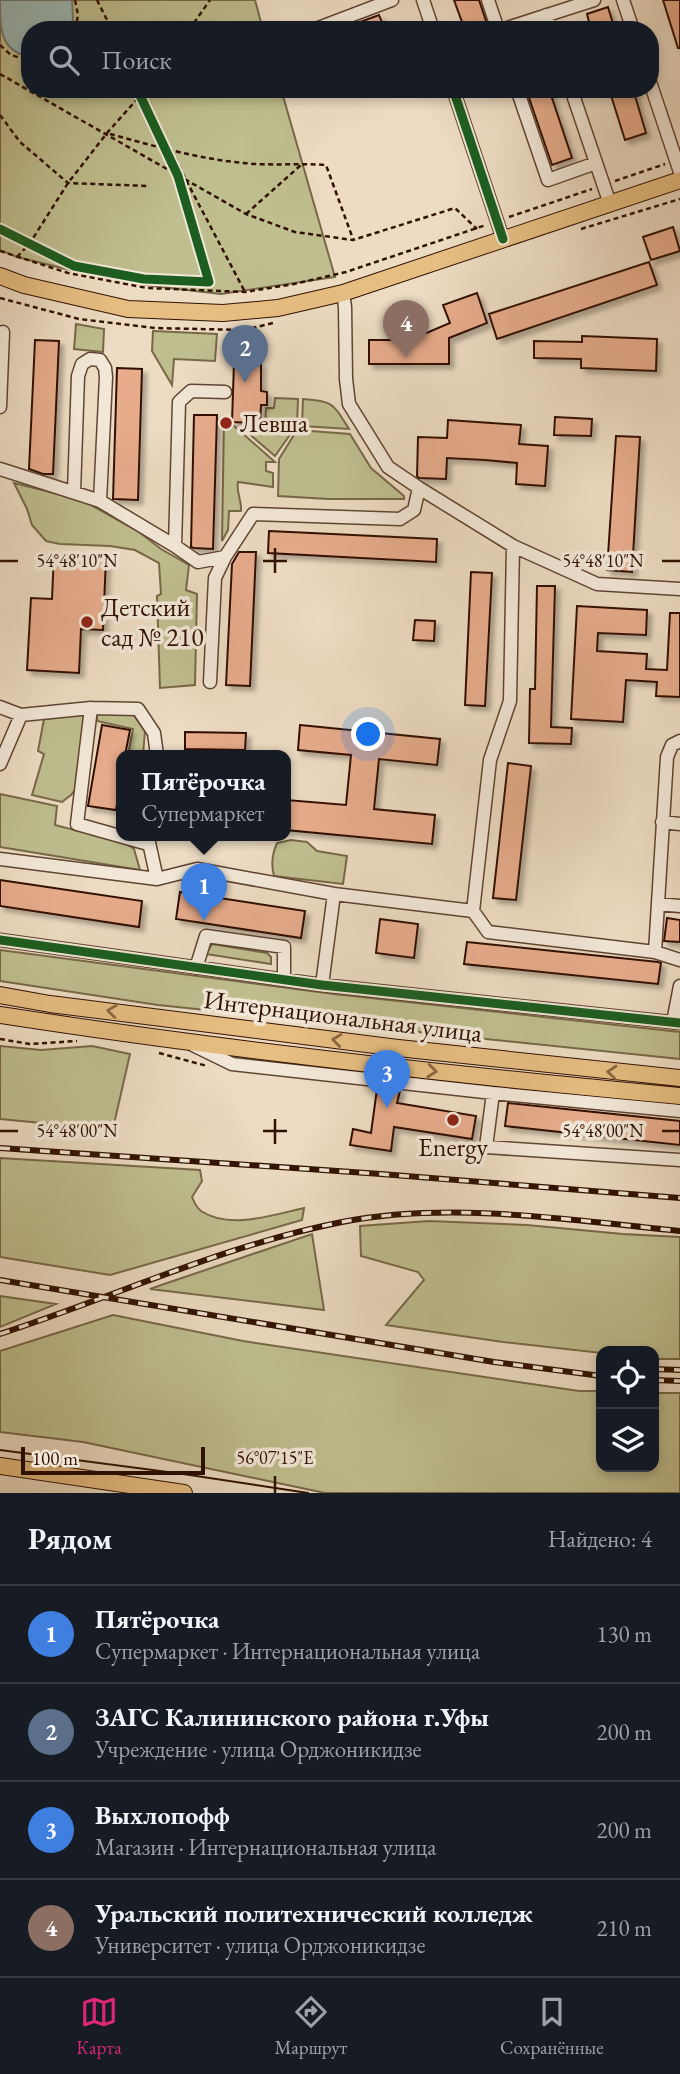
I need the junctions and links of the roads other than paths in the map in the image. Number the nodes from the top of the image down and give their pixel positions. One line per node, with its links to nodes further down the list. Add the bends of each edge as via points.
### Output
1 (392, 0): 7 (street)
2 (423, 0): 8 (street)
3 (488, 0): 9 (street)
4 (594, 0): 6 (street)
5 (623, 0): 12 (street)
6 (546, 15): 10 (street); 11 (street)
7 (337, 21)
8 (430, 21)
9 (496, 21)
10 (527, 21)
11 (548, 21)
12 (630, 21)
13 (458, 98): 21 (street)
14 (520, 98): 17 (street, via 548,180)
15 (574, 98): 17 (street)
16 (655, 98): 18 (street)
17 (596, 163): 20 (street)
18 (680, 172)
19 (680, 180): 20 (main road)
20 (610, 204): 21 (main road)
21 (503, 239): 23 (main road)
22 (0, 276): 23 (main road, via 128,309 223,313 278,308)
23 (342, 293): 28 (street, via 349,404 388,467)
24 (3, 332): 26 (street)
25 (225, 392): 31 (street, via 191,391 179,402)
26 (0, 407)
27 (0, 469): 29 (street)
28 (419, 488): 32 (street); 33 (street, via 414,510 400,519 253,514)
29 (74, 492): 30 (street); 30 (street, via 78,376 82,364 100,360 106,377)
30 (100, 501): 31 (street)
31 (175, 546): 33 (street, via 198,562)
32 (513, 546): 34 (street, via 597,584); 51 (street, via 510,701 490,760)
33 (225, 557): 35 (street, via 215,578)
34 (680, 589)
35 (210, 682)
36 (0, 707): 38 (street)
37 (91, 708): 38 (street); 40 (street, via 138,709 154,733); 44 (street, via 77,824)
38 (21, 715): 41 (street)
39 (680, 741): 42 (street, via 672,745 667,757)
40 (157, 750)
41 (0, 764)
42 (662, 822): 43 (street); 49 (street)
43 (680, 824)
44 (116, 833)
45 (148, 841): 47 (street)
46 (0, 859): 47 (street)
47 (157, 879): 48 (street, via 197,869)
48 (334, 894): 51 (street); 57 (street)
49 (658, 904): 50 (street); 53 (street)
50 (680, 906)
51 (473, 911): 53 (street, via 488,932)
52 (0, 940): 55 (street)
53 (655, 952): 54 (street)
54 (680, 960)
55 (195, 968): 56 (street); 56 (street, via 206,936 284,947)
56 (284, 980): 57 (street)
57 (322, 985): 61 (street)
58 (680, 986): 61 (street)
59 (0, 995): 63 (main road, Интернациональная улица, one-way to 59, via 398,1048)
60 (0, 1016): 62 (main road, Интернациональная улица)
61 (677, 1023)
62 (189, 1043): 64 (street, via 232,1063); 65 (main road, Интернациональная улица, one-way to 65)
63 (680, 1078)
64 (493, 1093): 66 (street); 67 (street, via 486,1147)
65 (680, 1096)
66 (680, 1111)
67 (680, 1160)
68 (0, 1466): 69 (main road)
69 (114, 1487): 70 (main road)
70 (184, 1493)

